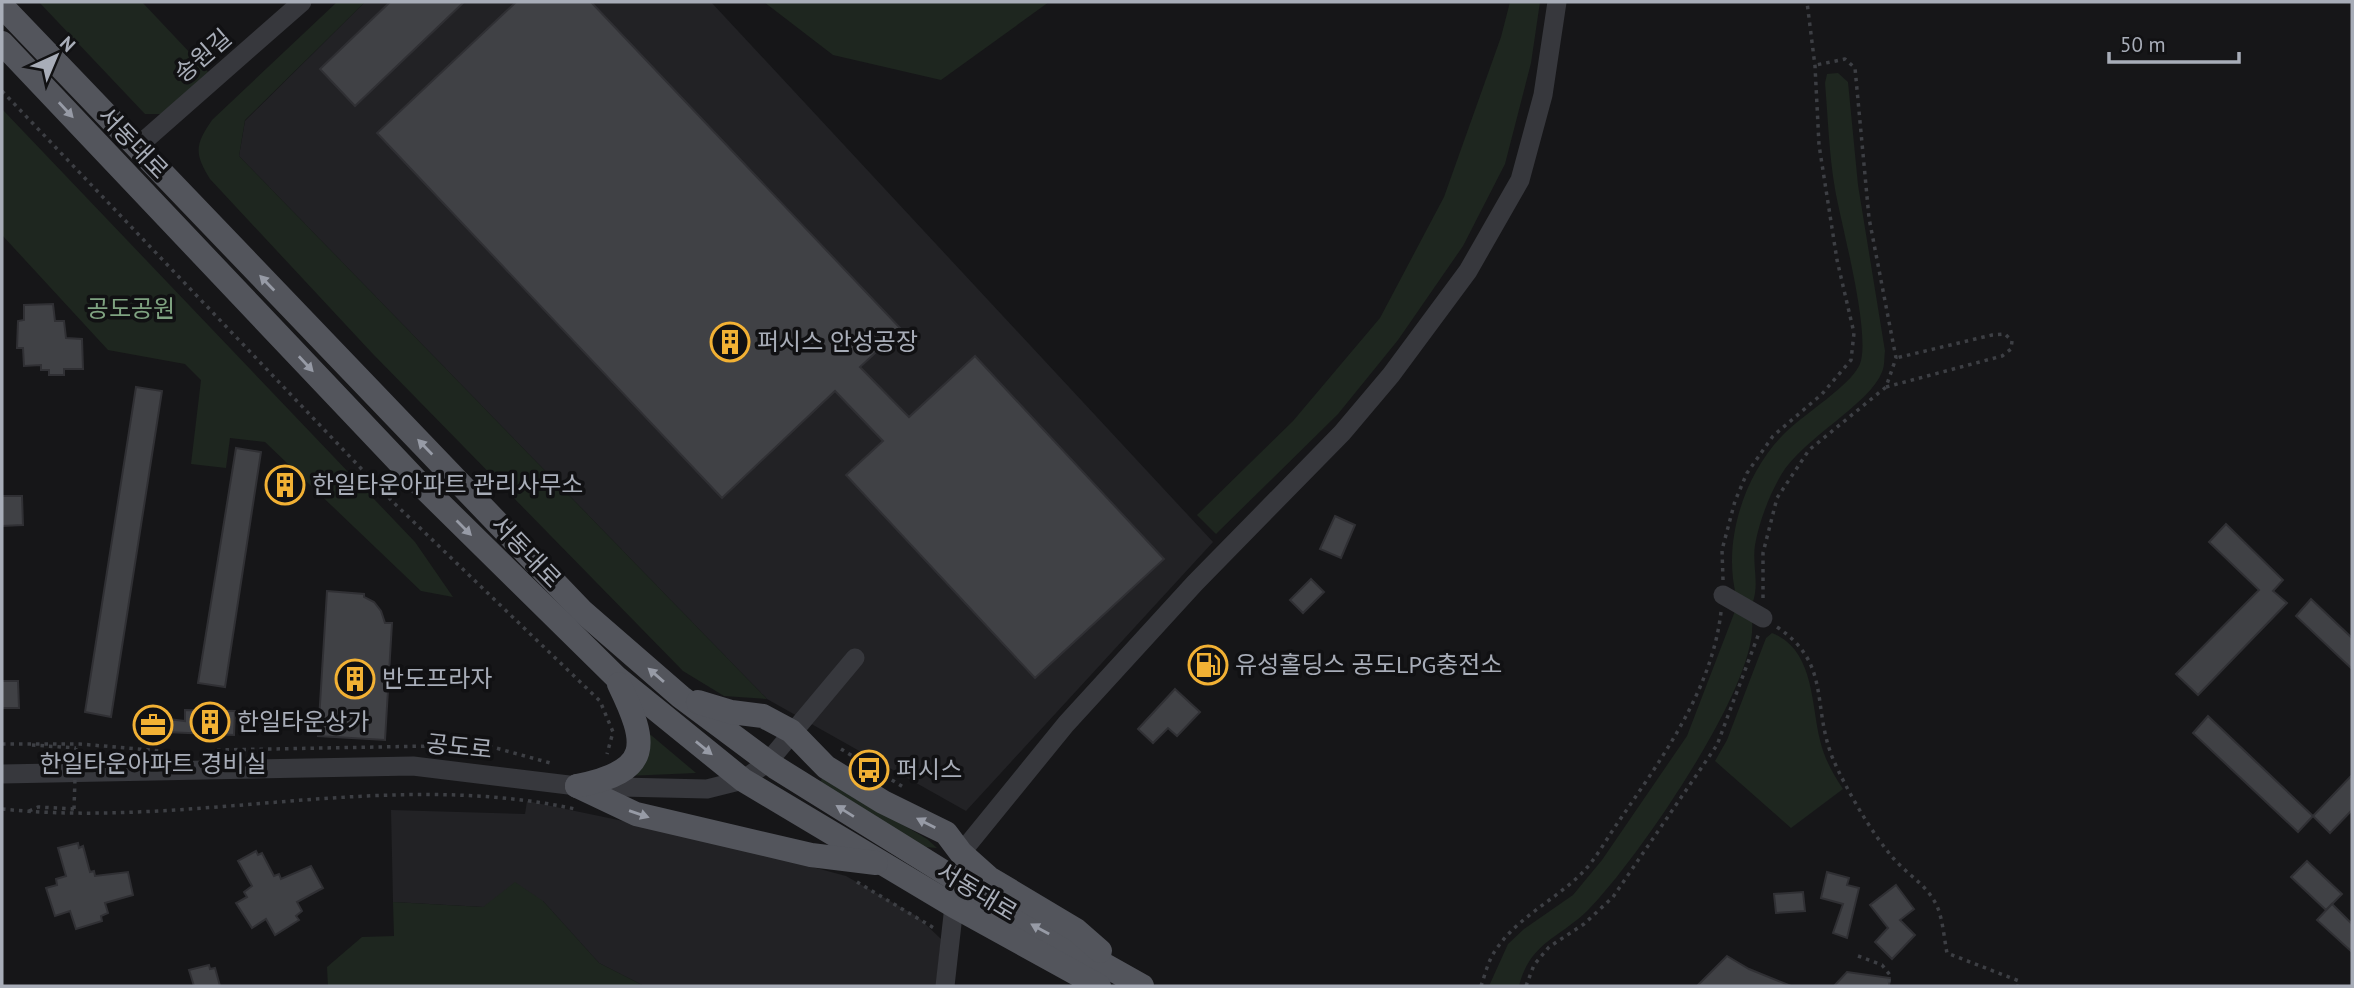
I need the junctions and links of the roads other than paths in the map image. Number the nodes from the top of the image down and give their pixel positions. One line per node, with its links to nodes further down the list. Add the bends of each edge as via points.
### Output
1 (302, 2): 5 (street, 송원길)
2 (1557, 2): 16 (street, via 1543,95 1520,180 1468,271 1342,433 1066,724)
3 (2, 6): 5 (main road, 서동대로)
4 (2, 43): 9 (main road, 서동대로, one-way to 9, via 418,482)
5 (137, 147): 10 (main road, 서동대로, one-way to 5, via 582,611)
6 (1723, 595): 7 (street)
7 (1763, 618)
8 (855, 658): 11 (street, 공도로)
9 (616, 677): 14 (main road, 서동대로, one-way to 14); 15 (main road, via 638,722 640,745 629,768 606,780)
10 (681, 697): 11 (main road, via 763,716); 12 (main road, 서동대로)
11 (792, 731): 12 (street, 공도로); 16 (main road, one-way to 11, via 946,834 826,767)
12 (768, 762): 14 (street, 공도로); 19 (main road, 서동대로, one-way to 12, via 987,899)
13 (2, 774): 15 (street, 공도로, via 413,766)
14 (743, 780): 15 (street, 공도로, via 707,789); 17 (main road, 서동대로)
15 (572, 787): 17 (main road, one-way to 17, via 636,814 811,855)
16 (961, 853): 19 (main road, via 989,878 1076,930)
17 (885, 864): 18 (main road, 서동대로)
18 (954, 906): 20 (street); 21 (main road, 서동대로)
19 (1138, 984)
20 (945, 986)
21 (1099, 986)

